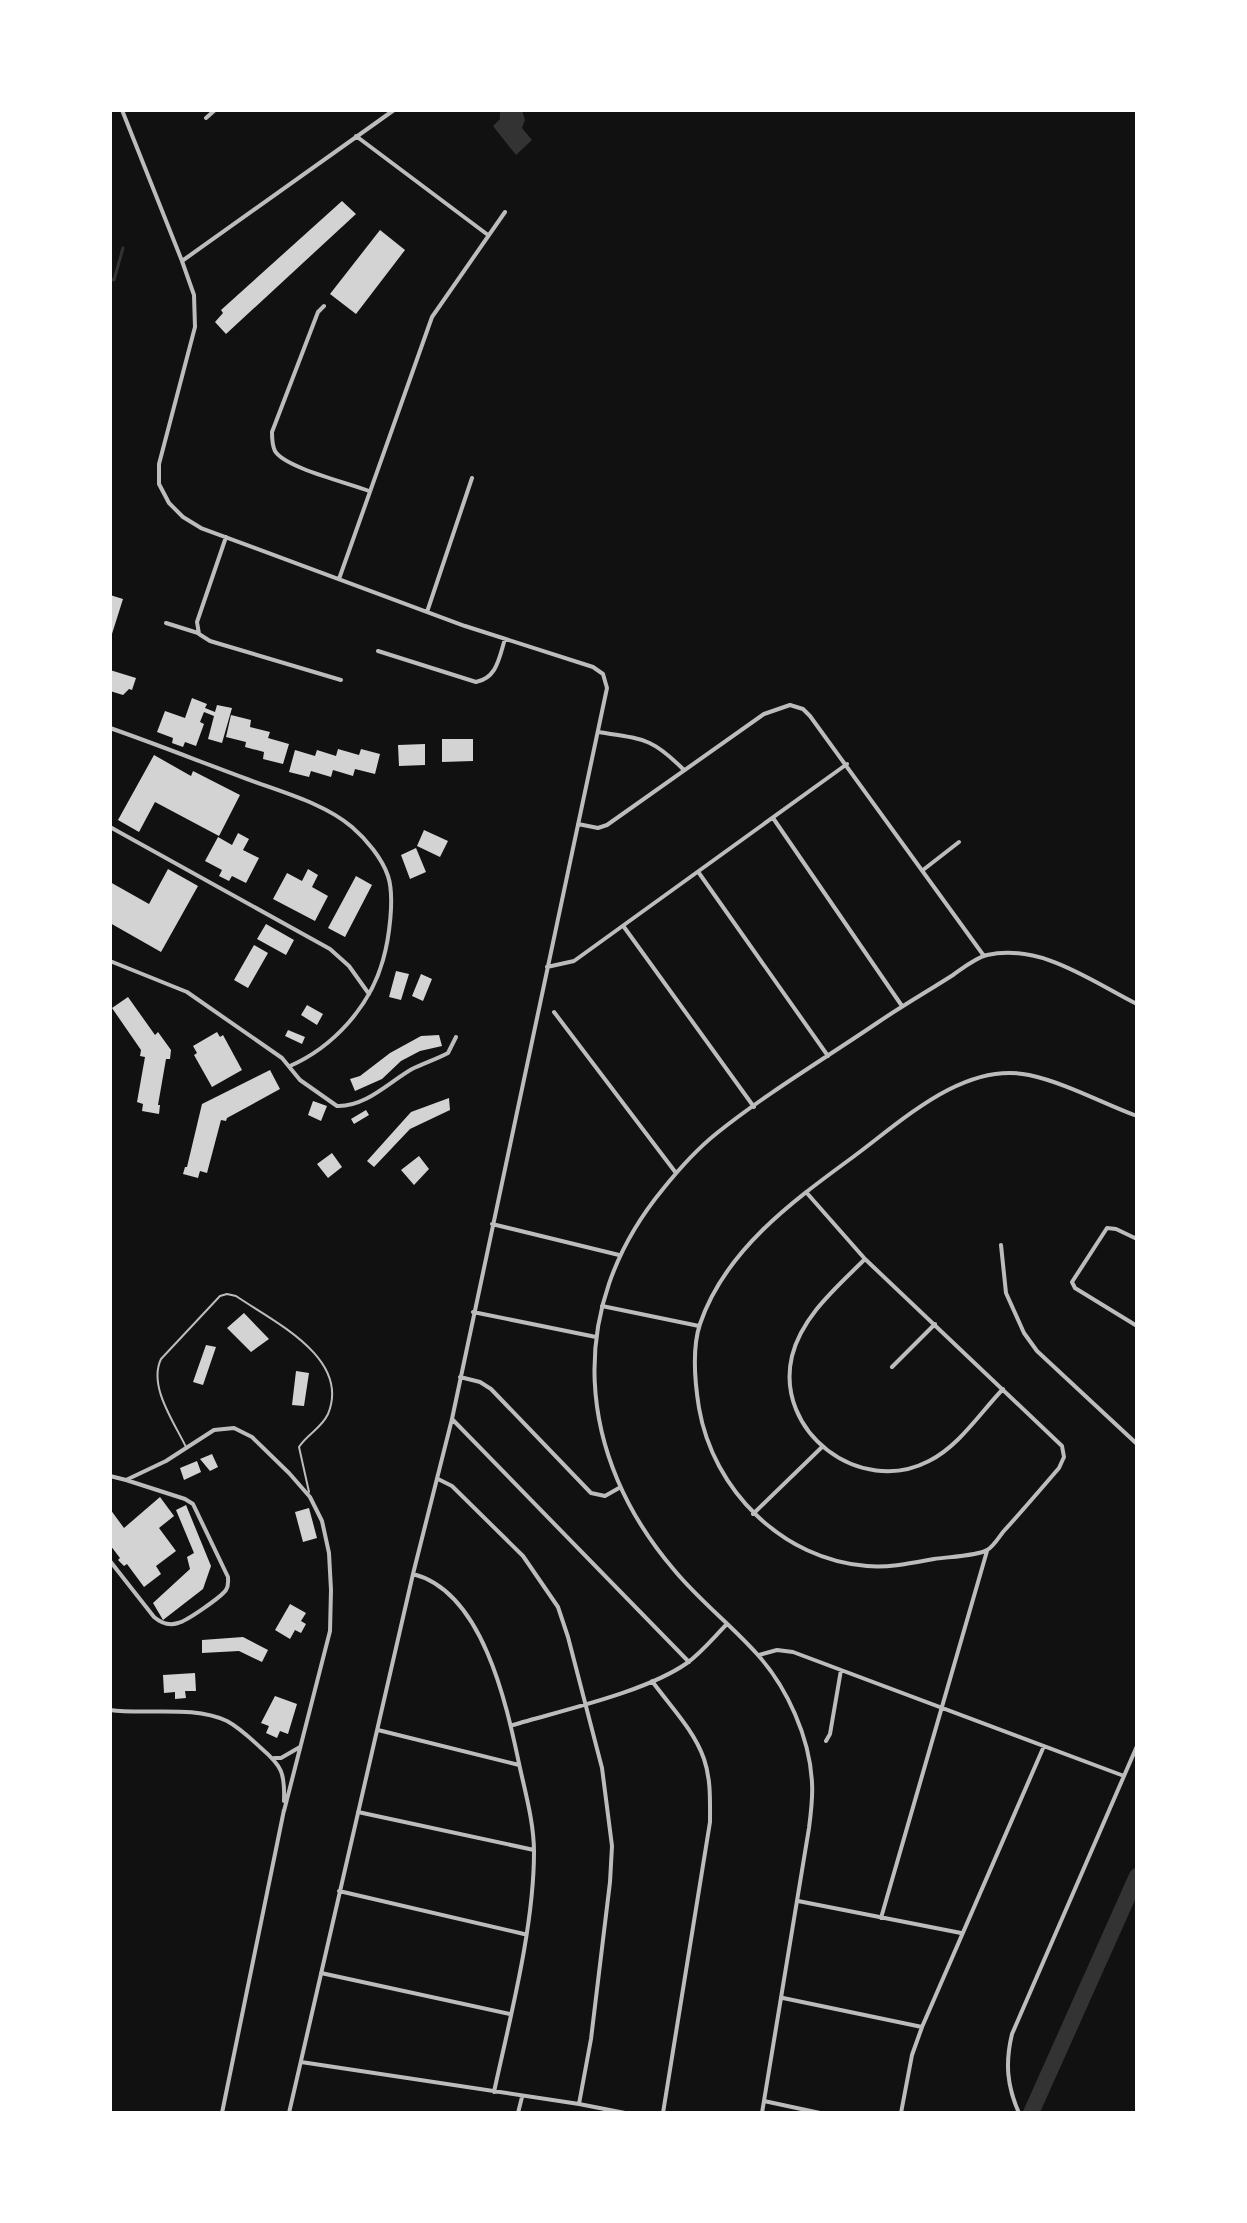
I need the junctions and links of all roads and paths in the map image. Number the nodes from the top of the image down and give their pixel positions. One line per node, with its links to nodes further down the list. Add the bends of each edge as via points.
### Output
1 (122, 110): 8 (street)
2 (215, 110): 4 (street)
3 (394, 110): 5 (street)
4 (206, 118)
5 (356, 136): 7 (street); 8 (street)
6 (505, 212): 7 (street)
7 (488, 235): 11 (street, via 432,317)
8 (182, 261): 12 (street, via 194,295 195,327 158,475 175,510 191,523)
9 (324, 306): 11 (street, via 272,432 274,449 294,464)
10 (472, 478): 14 (street)
11 (369, 491): 13 (street)
12 (226, 537): 13 (street); 16 (street, via 197,622)
13 (339, 579): 14 (street)
14 (427, 612): 17 (street)
15 (166, 623): 16 (street)
16 (199, 634): 19 (street)
17 (505, 639): 18 (street, via 494,672 476,682); 21 (street, via 600,671 607,688)
18 (378, 651)
19 (341, 680)
20 (110, 728): 34 (street, via 281,792 350,826 375,854 390,883 386,951)
21 (598, 732): 23 (street, via 650,741); 25 (street)
22 (847, 764): 23 (street, via 803,709 784,705); 24 (street); 28 (street)
23 (684, 770): 25 (street, via 607,825)
24 (773, 818): 29 (street); 36 (street)
25 (578, 824): 33 (street)
26 (110, 827): 34 (street, via 330,949 344,959)
27 (959, 842): 28 (street)
28 (923, 870): 31 (street)
29 (699, 873): 30 (street); 39 (street)
30 (624, 926): 33 (street, via 574,961); 41 (street)
31 (984, 956): 35 (street, via 1044,958); 36 (street)
32 (110, 961): 40 (street, via 187,992)
33 (547, 967): 45 (street)
34 (369, 994): 40 (street, via 326,1045)
35 (1137, 1004)
36 (902, 1006): 39 (street)
37 (554, 1012): 43 (street)
38 (456, 1037): 40 (street, via 448,1053 344,1106 300,1080)
39 (828, 1056): 41 (street)
40 (290, 1066)
41 (754, 1107): 43 (street)
42 (1137, 1116): 44 (street, via 1029,1075 973,1079 931,1101)
43 (676, 1173): 48 (street, via 644,1212)
44 (806, 1192): 49 (street); 53 (street, via 741,1253)
45 (492, 1224): 48 (street); 51 (street)
46 (1137, 1239): 54 (street, via 1112,1228 1102,1232 1073,1278 1073,1285)
47 (1001, 1245): 60 (street, via 1006,1293 1024,1333)
48 (619, 1255): 50 (street)
49 (865, 1259): 52 (street); 62 (street, via 813,1313 791,1357 793,1402)
50 (602, 1306): 53 (street); 55 (street)
51 (473, 1312): 55 (street); 57 (street)
52 (935, 1324): 56 (street); 58 (street)
53 (699, 1326): 68 (street, via 696,1376 702,1427 724,1477)
54 (1137, 1326)
55 (596, 1337): 66 (street, via 598,1413)
56 (892, 1367)
57 (460, 1377): 59 (street); 66 (street, via 491,1389 591,1493 605,1496)
58 (1003, 1389): 62 (street, via 949,1449 909,1470 862,1467); 69 (street, via 1059,1441 1064,1457)
59 (452, 1419): 64 (street); 74 (street)
60 (1137, 1444)
61 (186, 1448): 65 (street); 67 (street, via 214,1430 243,1431); 67 (lane, via 158,1387 157,1368 220,1296 236,1296 316,1353 329,1373 329,1412 299,1447)
62 (821, 1448): 68 (street)
63 (110, 1476): 65 (street)
64 (438, 1479): 71 (street); 77 (street, via 475,1507 543,1583 558,1607)
65 (126, 1480): 70 (street, via 193,1504 228,1586 185,1620 164,1623)
66 (619, 1488): 72 (street, via 675,1572)
67 (310, 1497): 85 (street, via 329,1553 330,1631)
68 (753, 1514): 69 (street, via 795,1545 868,1566)
69 (987, 1550): 78 (street)
70 (110, 1561)
71 (413, 1574): 80 (street, via 430,1579 466,1615 487,1651); 81 (street)
72 (727, 1624): 73 (street); 74 (street)
73 (759, 1655): 75 (street, via 784,1650); 93 (street, via 793,1713 810,1764 812,1796)
74 (689, 1662): 76 (street)
75 (841, 1670): 78 (street); 82 (street)
76 (652, 1681): 77 (street); 110 (street, via 698,1746 710,1799)
77 (586, 1703): 80 (street); 105 (street, via 602,1768 612,1846)
78 (941, 1707): 83 (street); 94 (street)
79 (110, 1710): 86 (street, via 225,1720)
80 (512, 1725): 87 (street)
81 (377, 1730): 87 (street); 90 (street)
82 (826, 1741)
83 (1044, 1746): 88 (street); 95 (street)
84 (1137, 1746): 88 (street)
85 (300, 1747): 86 (street); 89 (street)
86 (273, 1758): 89 (street, via 284,1776)
87 (519, 1765): 91 (street)
88 (1124, 1776): 114 (street, via 1012,2034 1006,2067)
89 (284, 1811): 106 (street)
90 (358, 1812): 91 (street); 92 (street)
91 (534, 1850): 96 (street)
92 (339, 1891): 96 (street); 97 (street)
93 (798, 1901): 94 (street); 98 (street)
94 (881, 1918): 95 (street)
95 (961, 1933): 100 (street)
96 (525, 1934): 99 (street)
97 (321, 1973): 99 (street); 101 (street)
98 (783, 1998): 100 (street); 104 (street)
99 (511, 2014): 102 (street)
100 (922, 2027): 113 (street)
101 (301, 2062): 102 (street); 107 (street)
102 (494, 2092): 103 (street)
103 (522, 2097): 105 (street); 108 (street)
104 (764, 2101): 111 (street); 112 (street)
105 (579, 2104): 109 (street)
106 (222, 2113)
107 (289, 2113)
108 (518, 2113)
109 (625, 2113)
110 (663, 2113)
111 (762, 2113)
112 (820, 2113)
113 (901, 2113)
114 (1019, 2113)

